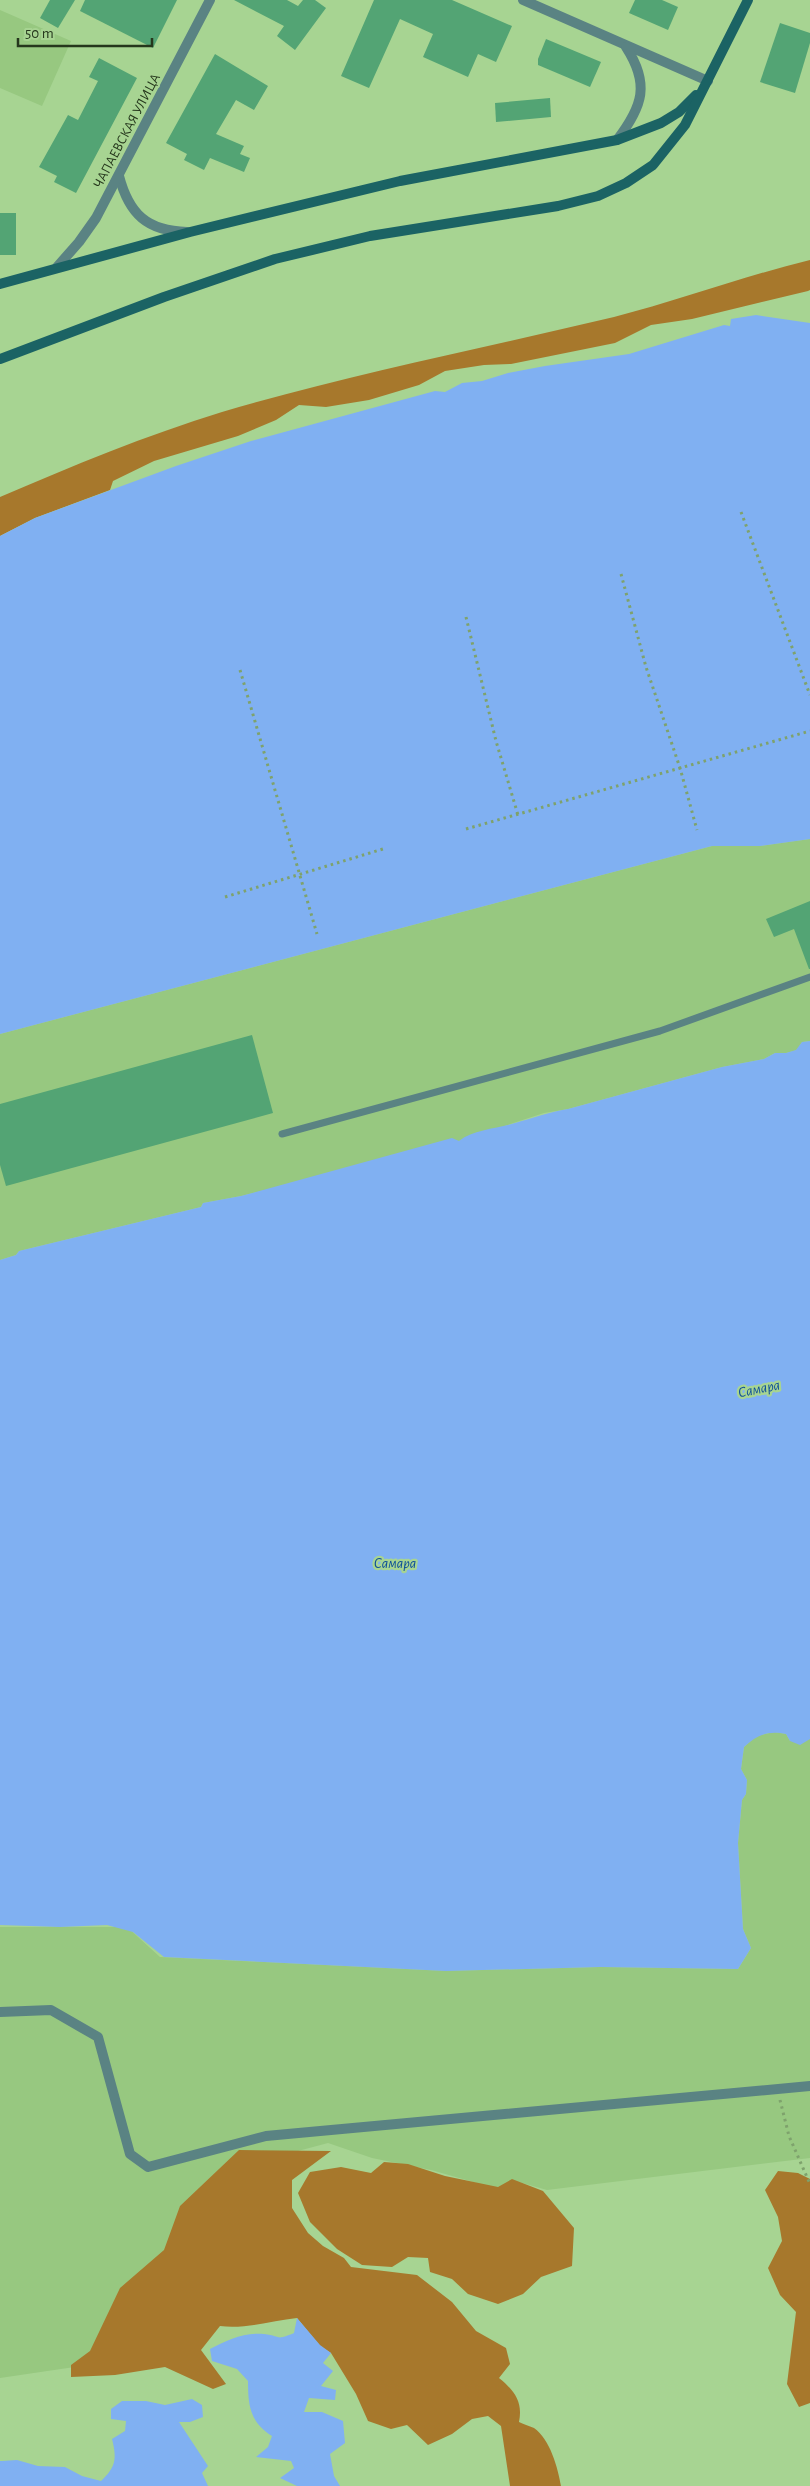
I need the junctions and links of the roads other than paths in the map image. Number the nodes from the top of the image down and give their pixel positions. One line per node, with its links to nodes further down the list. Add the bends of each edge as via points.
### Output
1 (210, 0): 7 (street, ЧАПАЕВСКАЯ УЛИЦА)
2 (523, 0): 4 (street)
3 (748, 0): 5 (main road)
4 (626, 46): 5 (street); 6 (street, via 636,63 640,81 639,100 634,118)
5 (705, 85): 6 (main road, via 679,112 661,123); 11 (main road, via 685,125 653,165 598,196 558,206 370,236 275,259)
6 (617, 140): 8 (main road, via 400,181)
7 (119, 176): 8 (street, via 123,192 143,220 171,231); 9 (street, ЧАПАЕВСКАЯ УЛИЦА, via 90,226)
8 (190, 232): 9 (main road)
9 (57, 267): 10 (main road)
10 (0, 284)
11 (0, 359)
12 (810, 977): 13 (lane, via 660,1031)
13 (282, 1134)
14 (0, 2012): 15 (street, via 51,2010 98,2038 130,2154 148,2167 266,2136)
15 (810, 2086)

